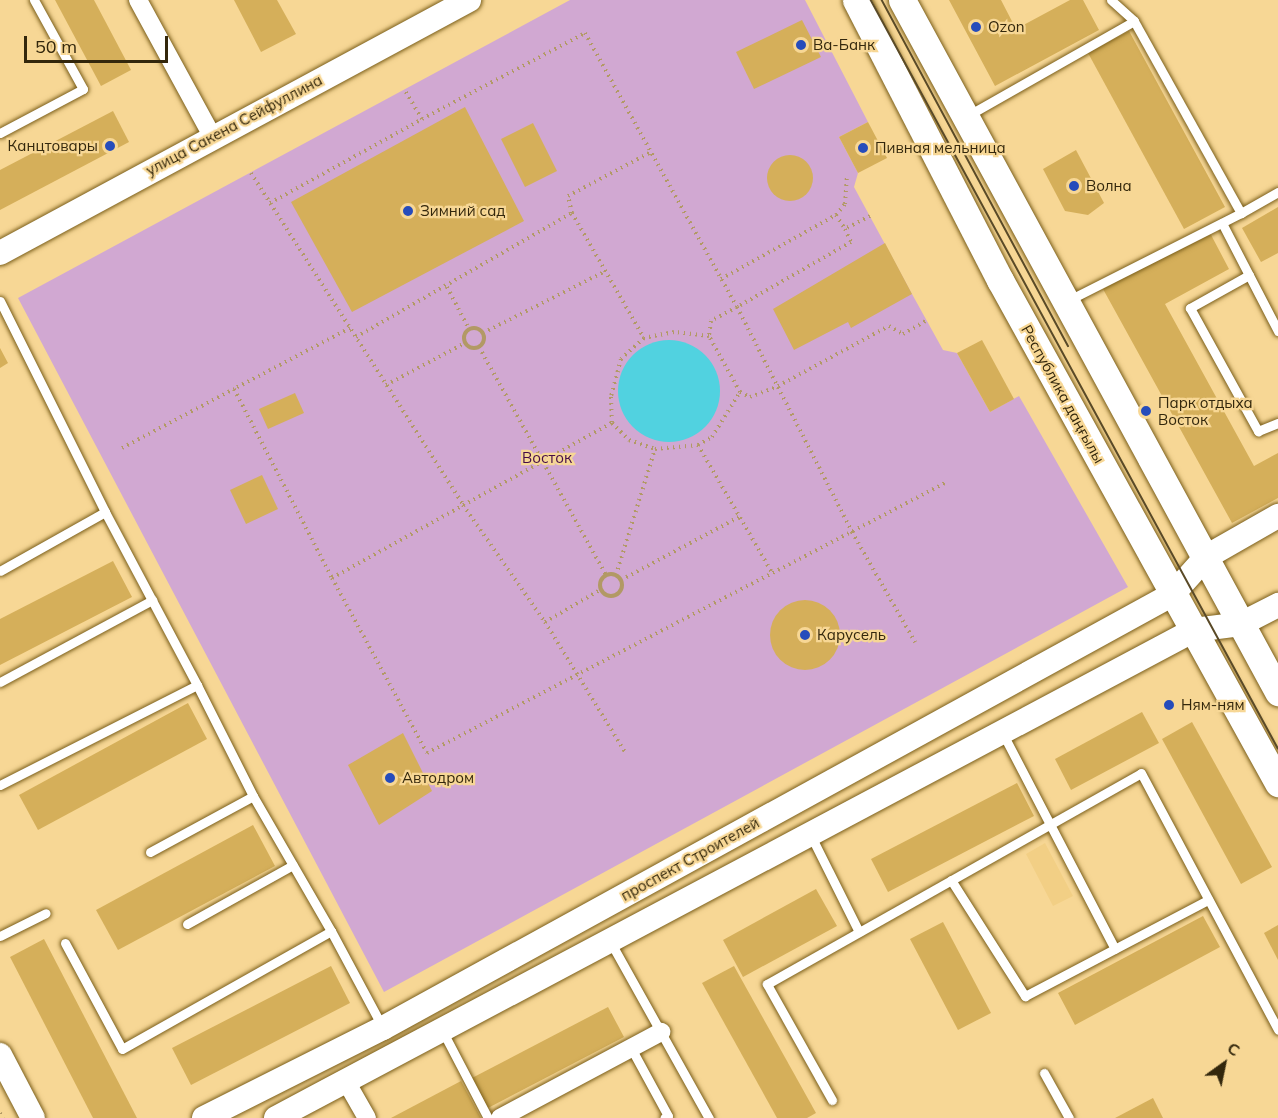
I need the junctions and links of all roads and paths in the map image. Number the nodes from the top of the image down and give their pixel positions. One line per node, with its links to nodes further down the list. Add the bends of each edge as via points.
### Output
1 (34, 0): 11 (lane, via 83,89)
2 (138, 0): 12 (street)
3 (469, 0): 12 (street, улица Сакена Сейфуллина)
4 (856, 0): 66 (main road, Республика даңғылы, via 1000,280)
5 (902, 0): 9 (main road)
6 (1111, 0): 7 (lane)
7 (1134, 21): 9 (lane); 19 (lane)
8 (404, 89): 10 (path)
9 (965, 117): 30 (main road)
10 (422, 119): 13 (path, via 585,33); 17 (path)
11 (0, 133)
12 (212, 136): 24 (street, улица Сакена Сейфуллина)
13 (651, 152): 18 (path, via 568,196); 27 (path)
14 (250, 173): 17 (path)
15 (847, 177): 20 (path, via 845,204)
16 (1278, 192): 19 (lane)
17 (270, 203): 33 (path)
18 (572, 213): 25 (path); 28 (path)
19 (1241, 213): 22 (lane)
20 (836, 215): 23 (path); 27 (path)
21 (870, 216): 23 (path)
22 (1222, 223): 26 (lane); 30 (lane)
23 (845, 229): 31 (path, via 850,242)
24 (0, 253)
25 (606, 271): 36 (path); 39 (path)
26 (1249, 275): 35 (lane); 47 (lane, via 1190,308 1258,431)
27 (721, 279): 31 (path)
28 (447, 286): 34 (path); 38 (path, via 429,290)
29 (0, 301): 54 (lane)
30 (1065, 302): 58 (main road)
31 (737, 307): 37 (path, via 711,321); 43 (path)
32 (927, 320): 43 (path, via 903,334 889,326)
33 (350, 328): 38 (path); 44 (path)
34 (470, 329): 36 (path); 40 (path)
35 (1278, 331)
36 (483, 333): 41 (path)
37 (709, 336): 39 (path, via 674,332); 45 (path)
38 (356, 337): 42 (path)
39 (644, 338): 46 (path, via 621,359 611,398)
40 (465, 343): 41 (path); 42 (path)
41 (479, 347): 51 (path)
42 (386, 385): 53 (path)
43 (778, 386): 45 (path, via 750,397); 57 (path)
44 (234, 389): 49 (path); 63 (path)
45 (740, 393): 48 (path, via 712,437)
46 (612, 423): 50 (path, via 629,440); 51 (path)
47 (1278, 423)
48 (698, 445): 50 (path); 55 (path)
49 (122, 448)
50 (654, 449): 62 (path)
51 (545, 459): 53 (path); 61 (path)
52 (945, 483): 57 (path)
53 (463, 505): 63 (path); 69 (path)
54 (105, 512): 59 (lane); 67 (lane)
55 (740, 516): 60 (path); 64 (path)
56 (1278, 516): 58 (street)
57 (852, 532): 60 (path); 72 (path)
58 (1206, 557): 66 (street, проспект Строителей); 70 (main road)
59 (0, 571)
60 (771, 571): 73 (path)
61 (606, 575): 62 (path); 65 (path)
62 (616, 575): 64 (path)
63 (332, 578): 73 (path, via 427,753)
64 (621, 580): 65 (path, via 622,590 614,597)
65 (600, 590): 69 (path)
66 (1173, 594): 71 (main road, Республика даңғылы); 96 (street, проспект Строителей)
67 (152, 600): 74 (lane); 75 (lane)
68 (1278, 604): 70 (street)
69 (545, 622): 73 (path)
70 (1241, 624): 71 (street); 76 (main road)
71 (1194, 630): 77 (street); 79 (main road, Республика даңғылы)
72 (915, 642)
73 (577, 676): 78 (path)
74 (0, 682)
75 (197, 685): 80 (lane); 81 (lane)
76 (1278, 692)
77 (1003, 734): 82 (lane); 83 (street)
78 (625, 752)
79 (1278, 783)
80 (0, 785)
81 (253, 796): 84 (lane); 85 (lane)
82 (1053, 823): 86 (lane); 87 (lane, via 1141,773); 95 (lane)
83 (811, 836): 91 (lane); 94 (street)
84 (150, 852)
85 (293, 865): 89 (lane); 90 (lane)
86 (951, 880): 91 (lane); 95 (lane, via 1025,996)
87 (1208, 900): 95 (lane); 97 (lane)
88 (46, 913): 92 (lane)
89 (187, 924)
90 (331, 931): 93 (lane, via 122,1049); 96 (lane)
91 (859, 932): 104 (lane, via 767,984)
92 (0, 936)
93 (65, 943)
94 (611, 943): 98 (street); 99 (lane)
95 (1115, 949)
96 (383, 1028): 108 (street, проспект Строителей)
97 (1278, 1030)
98 (442, 1032): 103 (street); 111 (lane)
99 (661, 1032): 100 (street); 114 (lane)
100 (631, 1048): 112 (street); 113 (lane, via 668,1116)
101 (0, 1055): 107 (street)
102 (1044, 1073): 115 (lane)
103 (347, 1083): 109 (street); 110 (street)
104 (832, 1100)
105 (0, 1113): 106 (path)
106 (3, 1118)
107 (33, 1118)
108 (204, 1118)
109 (276, 1118)
110 (367, 1118)
111 (488, 1118)
112 (500, 1118)
113 (664, 1118)
114 (708, 1118)
115 (1069, 1118)

